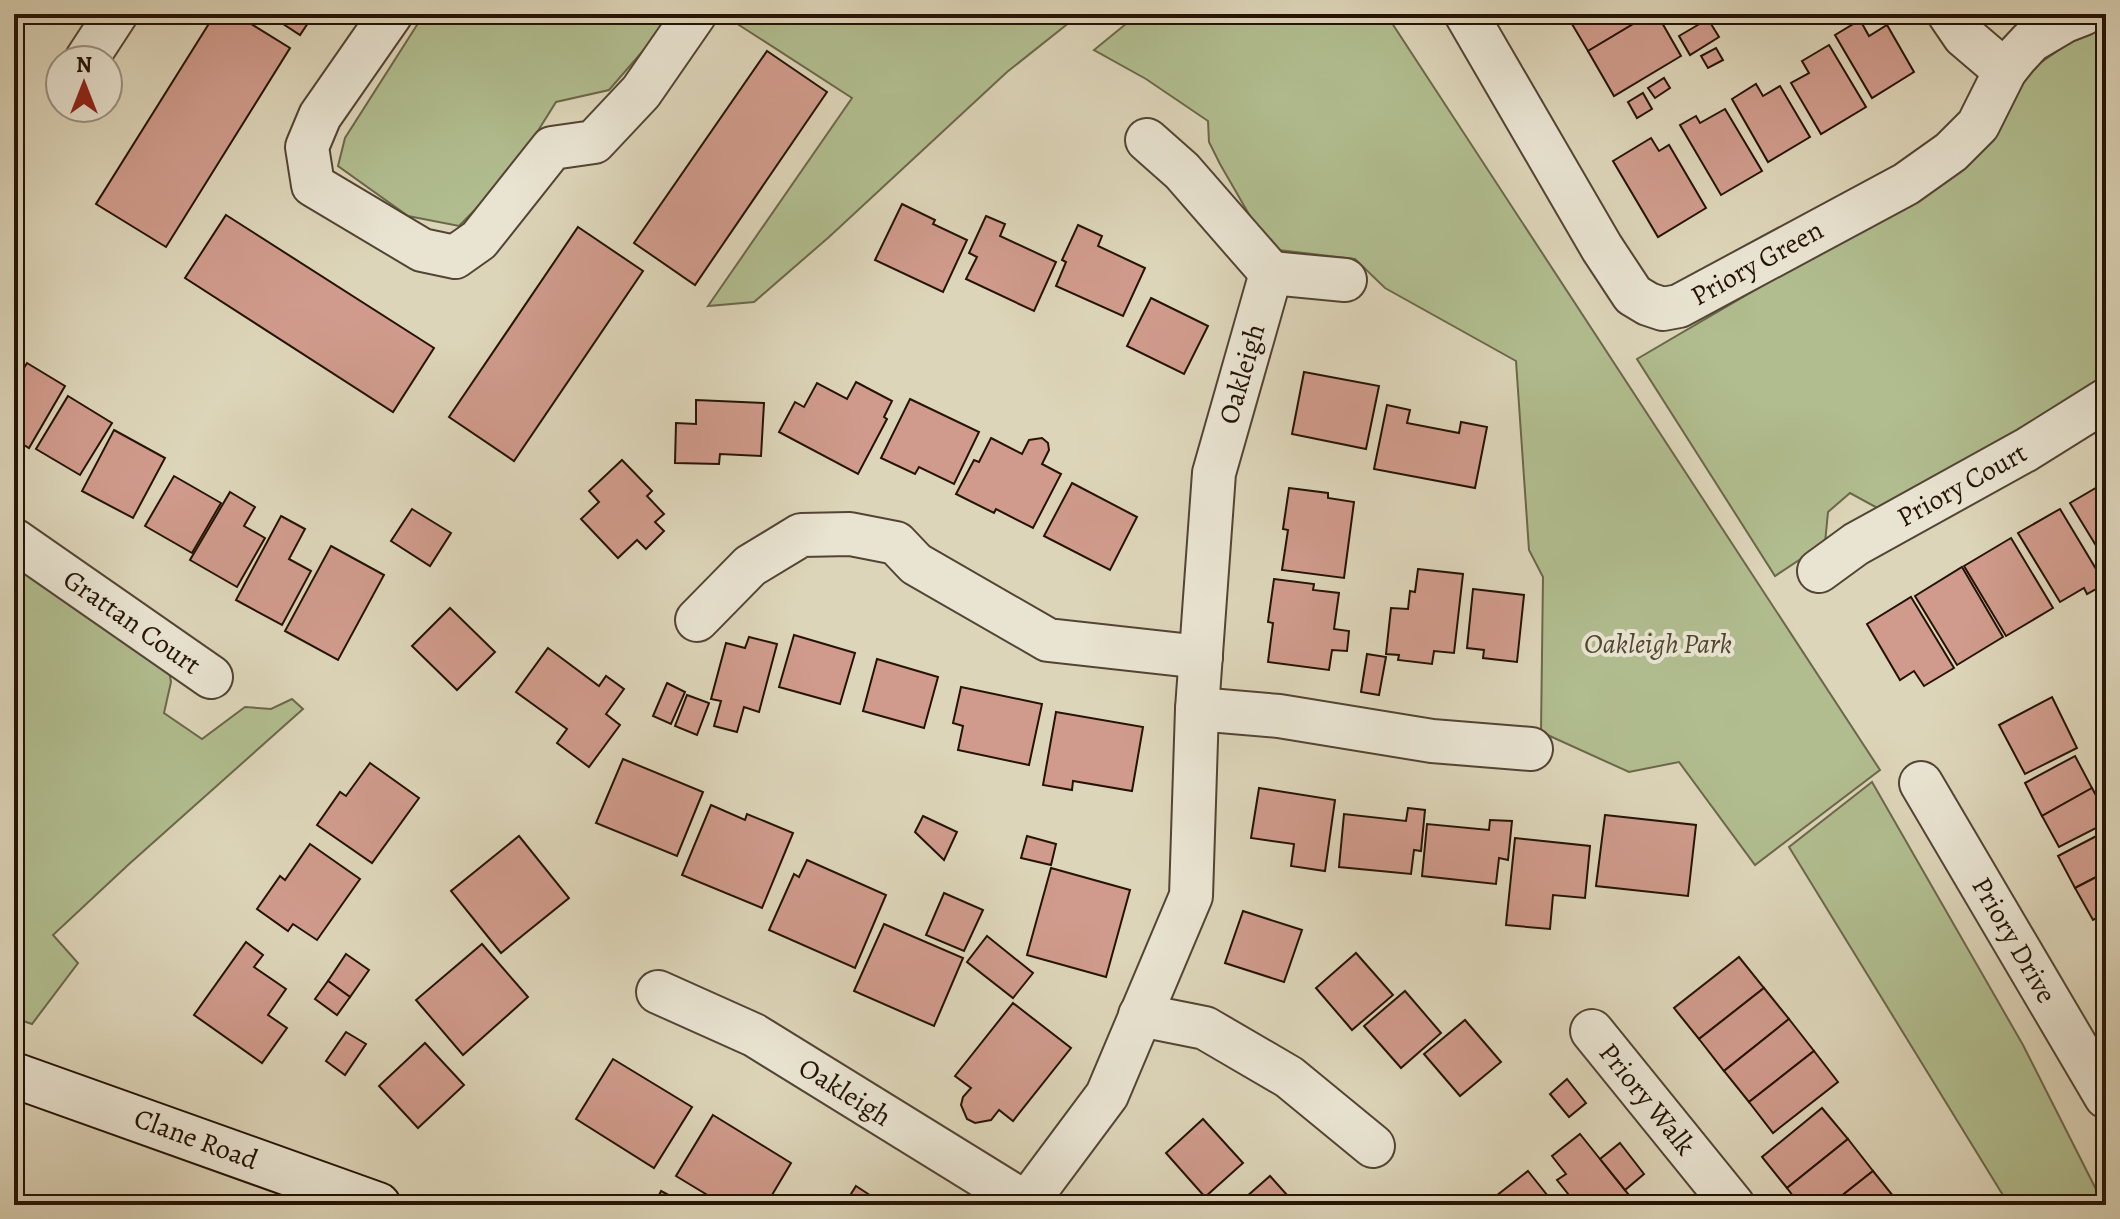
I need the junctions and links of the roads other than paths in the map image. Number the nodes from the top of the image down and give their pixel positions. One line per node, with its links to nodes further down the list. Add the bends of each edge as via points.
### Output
1 (116, 14): 7 (street)
2 (391, 14): 3 (street, via 320,116 307,147 313,185 422,250 455,257 479,240 552,148 594,142 641,92)
3 (695, 14)
4 (1466, 14): 8 (street, Priory Green, via 1633,295 1663,309 1679,306 1906,184 1978,125)
5 (1949, 14): 8 (street, via 1964,36)
6 (2083, 14): 8 (street, Priory Green, via 2031,41)
7 (96, 44)
8 (2005, 71)
9 (1147, 140): 10 (street, via 1182,171)
10 (1271, 273): 11 (street); 16 (street, Oakleigh, via 1214,473)
11 (1345, 280)
12 (2106, 400): 14 (street, Priory Court, via 1856,544)
13 (14, 540): 17 (street, Grattan Court)
14 (1819, 571)
15 (697, 620): 16 (street, via 750,566 801,535 850,534 896,543 916,564 1048,640)
16 (1201, 657): 18 (street, Oakleigh)
17 (211, 677)
18 (1197, 709): 19 (street); 22 (street, Oakleigh, via 1191,896)
19 (1531, 749)
20 (1921, 783): 25 (street, Priory Drive)
21 (658, 992): 27 (street, Oakleigh, via 754,1035)
22 (1140, 1015): 26 (street, via 1205,1028 1289,1077); 27 (street, Oakleigh, via 1107,1095)
23 (1592, 1031): 29 (street, Priory Walk)
24 (14, 1075): 28 (main road, Clane Road)
25 (2106, 1097)
26 (1373, 1146)
27 (1026, 1204)
28 (378, 1205)
29 (1733, 1205)

